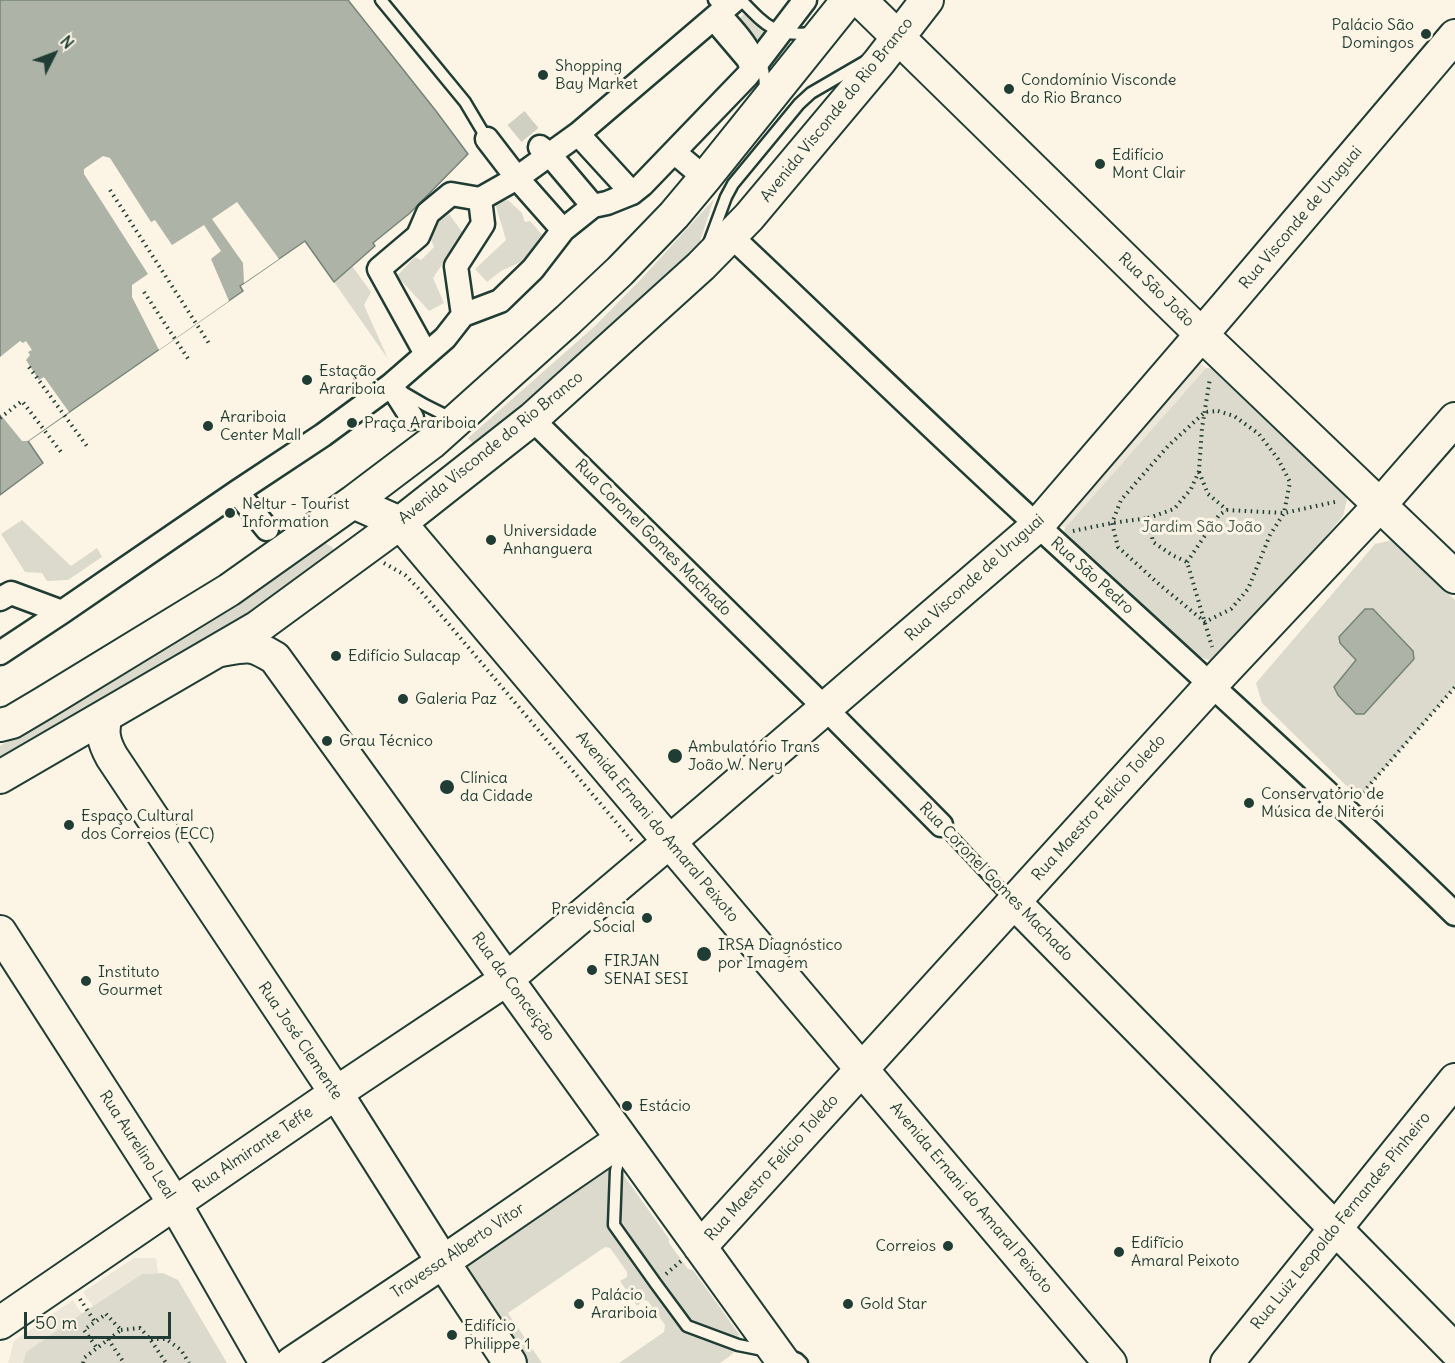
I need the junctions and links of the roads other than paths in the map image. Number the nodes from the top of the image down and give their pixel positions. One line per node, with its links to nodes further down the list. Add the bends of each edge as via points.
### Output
1 (381, 0): 11 (lane, via 465,102)
2 (927, 0): 7 (street, Avenida Visconde do Rio Branco)
3 (725, 6): 5 (lane, via 764,22); 8 (street, via 748,59); 10 (street)
4 (850, 8): 5 (lane, via 797,34); 7 (street, Rua São João); 9 (street)
5 (789, 12): 8 (street)
6 (1455, 36): 23 (street, Rua Visconde de Uruguai)
7 (895, 42): 20 (street, Avenida Visconde do Rio Branco); 21 (lane, via 827,82 799,104 733,184); 23 (street, Rua São João)
8 (756, 64): 9 (lane, via 765,83); 13 (street)
9 (761, 108): 29 (street, via 674,214 620,272)
10 (578, 134): 12 (street); 16 (street)
11 (487, 139): 15 (street)
12 (545, 151): 15 (street); 18 (street)
13 (674, 152): 14 (street); 16 (street)
14 (693, 168)
15 (517, 178): 17 (street); 19 (street)
16 (632, 193): 18 (street)
17 (480, 200): 22 (street, via 483,224 456,266); 24 (street, via 451,194 428,213 418,236 379,269)
18 (594, 206): 19 (street)
19 (563, 230): 22 (street, via 500,301)
20 (731, 236): 21 (street, Avenida Visconde do Rio Branco); 34 (street, Rua São Pedro)
21 (701, 266): 27 (street, Avenida Visconde do Rio Branco)
22 (463, 315): 24 (street)
23 (1201, 334): 32 (street, Rua São João); 34 (street, Rua Visconde de Uruguai)
24 (426, 354): 25 (street)
25 (388, 381): 26 (street); 29 (lane); 30 (street, via 323,435)
26 (412, 417)
27 (532, 418): 33 (street, Avenida Visconde do Rio Branco); 42 (street, Rua Coronel Gomes Machado)
28 (1455, 419): 32 (street, Rua Maestro Felício Toledo)
29 (456, 420): 31 (street, via 432,443)
30 (237, 492): 35 (street); 38 (street)
31 (353, 502): 33 (street, Avenida Ernani do Amaral Peixoto); 44 (street, via 229,590)
32 (1380, 505): 36 (street, Rua São João); 41 (street, Rua Maestro Felício Toledo)
33 (400, 523): 39 (street, Avenida Visconde do Rio Branco, via 282,611); 47 (street, Avenida Ernani do Amaral Peixoto)
34 (1037, 526): 41 (street, Rua São Pedro); 42 (street, Rua Visconde de Uruguai)
35 (267, 529)
36 (1455, 577)
37 (0, 599): 38 (street, via 11,594)
38 (62, 612): 40 (street)
39 (220, 650): 43 (street, Avenida Visconde do Rio Branco); 51 (street, Rua da Conceição, via 246,645 275,658)
40 (0, 653)
41 (1212, 684): 48 (street, Rua Maestro Felício Toledo); 49 (street, Rua São Pedro)
42 (826, 709): 46 (street, Rua Coronel Gomes Machado); 47 (street, Rua Visconde de Uruguai)
43 (106, 716): 45 (street, Avenida Visconde do Rio Branco); 54 (street, Rua José Clemente, via 103,738 112,757)
44 (4, 726)
45 (2, 775)
46 (941, 825): 48 (lane, Rua Coronel Gomes Machado)
47 (669, 841): 51 (street, Rua Visconde de Uruguai); 52 (street, Avenida Ernani do Amaral Peixoto)
48 (1014, 902): 52 (street, Rua Maestro Felício Toledo); 57 (street, Rua Coronel Gomes Machado)
49 (1455, 914)
50 (0, 932): 56 (street, Rua Aurelino Leal)
51 (507, 979): 54 (street, Rua Almirante Teffe); 55 (street, Rua da Conceição)
52 (861, 1070): 58 (street, Rua Maestro Felício Toledo); 66 (street, Avenida Ernani do Amaral Peixoto)
53 (1455, 1080): 57 (street, Rua Luiz Leopoldo Fernandes Pinheiro)
54 (336, 1094): 56 (street, Rua Almirante Teffe); 59 (street, Rua José Clemente)
55 (622, 1139): 58 (street, Rua da Conceição); 59 (street, Travessa Alberto Vitor); 62 (lane, via 616,1171 614,1225 656,1284 687,1326)
56 (175, 1204): 60 (street, Rua Almirante Teffe); 63 (street, Rua Aurelino Leal)
57 (1335, 1229): 61 (street, Rua Coronel Gomes Machado); 67 (street, Rua Luiz Leopoldo Fernandes Pinheiro)
58 (699, 1245): 62 (street, Rua da Conceição)
59 (443, 1262): 64 (street, Travessa Alberto Vitor); 65 (street, Rua José Clemente)
60 (0, 1323)
61 (1455, 1350)
62 (781, 1360)
63 (266, 1363)
64 (292, 1363)
65 (510, 1363)
66 (1110, 1363)
67 (1227, 1363)

